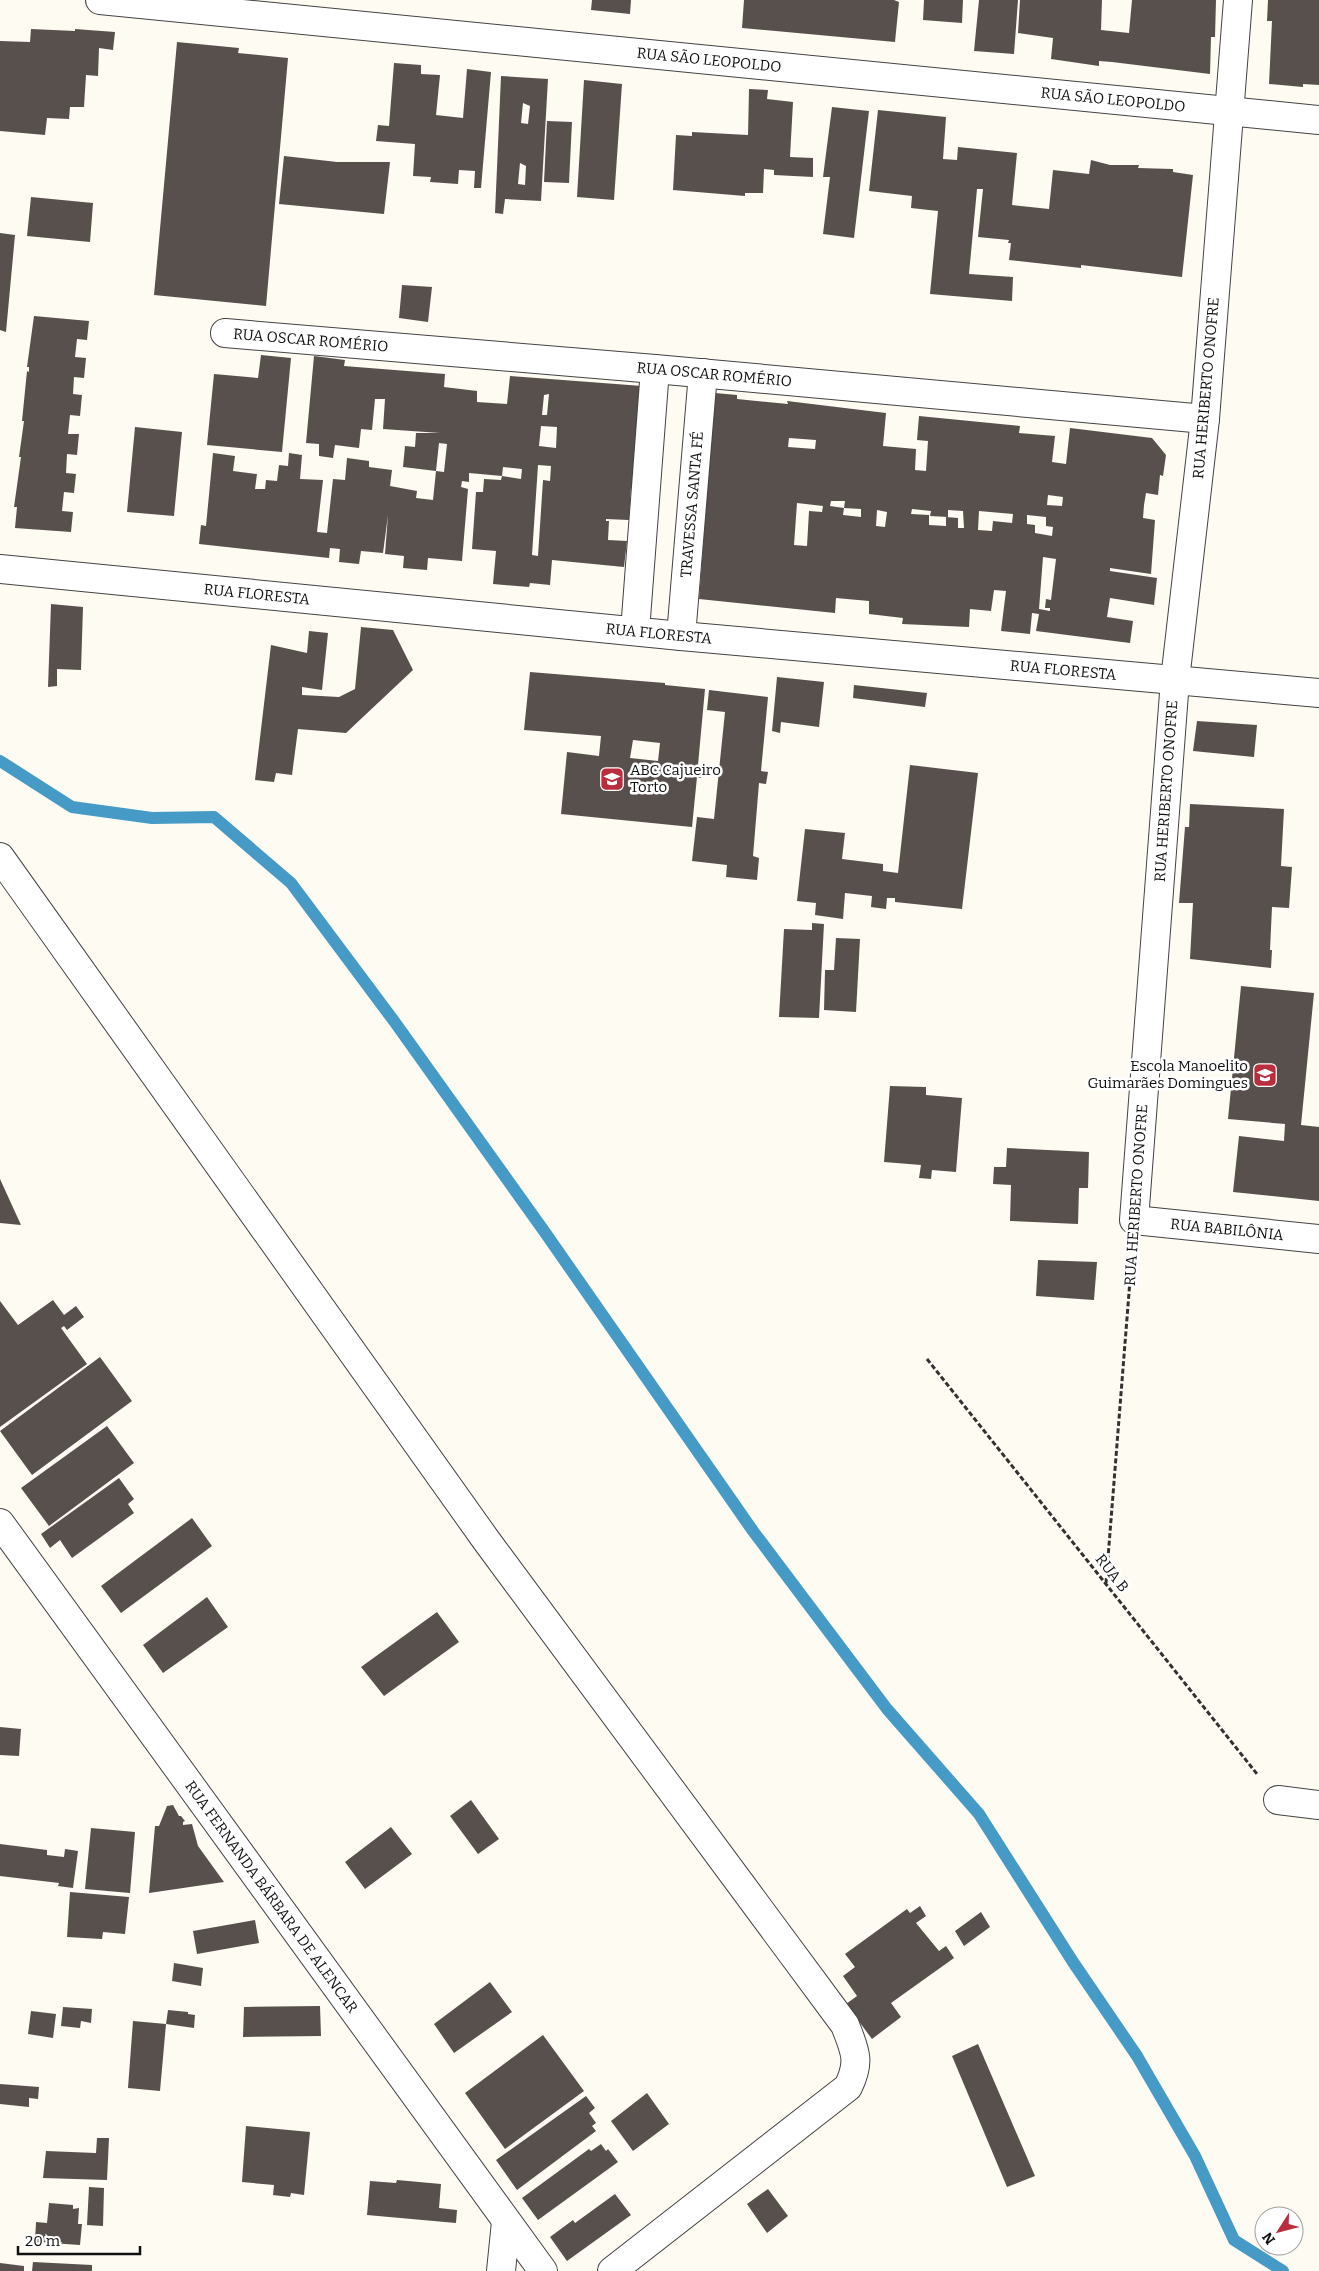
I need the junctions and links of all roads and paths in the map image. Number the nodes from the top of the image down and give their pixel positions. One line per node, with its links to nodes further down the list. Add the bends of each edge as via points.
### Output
1 (100, 0): 3 (street, RUA SÃO LEOPOLDO)
2 (1238, 0): 3 (street, RUA HERIBERTO ONOFRE)
3 (1231, 111): 4 (street, RUA SÃO LEOPOLDO); 8 (street, RUA HERIBERTO ONOFRE)
4 (1319, 120)
5 (225, 333): 6 (street, RUA OSCAR ROMÉRIO)
6 (655, 369): 7 (street, RUA OSCAR ROMÉRIO); 10 (street)
7 (703, 373): 8 (street, RUA OSCAR ROMÉRIO); 11 (street, TRAVESSA SANTA FÉ)
8 (1205, 419): 12 (street, RUA HERIBERTO ONOFRE)
9 (0, 568): 10 (street, RUA FLORESTA)
10 (635, 631): 11 (street, RUA FLORESTA)
11 (681, 636): 12 (street, RUA FLORESTA)
12 (1175, 680): 13 (street, RUA FLORESTA); 15 (street, RUA HERIBERTO ONOFRE)
13 (1319, 693)
14 (0, 857): 25 (street, via 486,1540 845,2025 856,2051 856,2070 848,2087)
15 (1134, 1220): 16 (street, RUA BABILÔNIA); 19 (path, RUA HERIBERTO ONOFRE)
16 (1319, 1239)
17 (927, 1359): 19 (path, RUA B)
18 (0, 1523): 22 (street, RUA FERNANDA BÁRBARA DE ALENCAR)
19 (1106, 1583): 20 (path, RUA B)
20 (1278, 1800): 21 (street)
21 (1319, 1805)
22 (506, 2222): 23 (street); 24 (street, RUA FERNANDA BÁRBARA DE ALENCAR)
23 (501, 2271)
24 (543, 2271)
25 (612, 2271)

